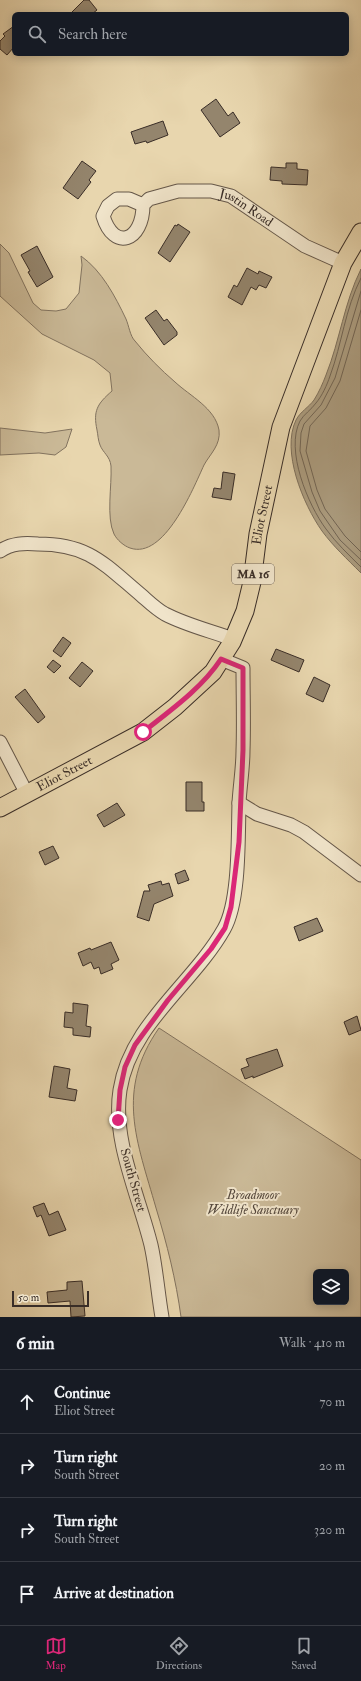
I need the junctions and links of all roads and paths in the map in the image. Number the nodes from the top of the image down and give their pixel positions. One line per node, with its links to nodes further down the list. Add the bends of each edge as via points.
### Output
1 (142, 205): 3 (street, Justin Road, via 150,199 178,191 211,191 231,196 305,246)
2 (361, 232): 3 (main road, Eliot Street / MA 16)
3 (343, 263): 5 (main road, Eliot Street / MA 16, via 281,427 258,534 252,582 245,611)
4 (0, 551): 5 (street, via 19,543 74,547 106,565 163,613)
5 (233, 639): 6 (main road, Eliot Street / MA 16)
6 (221, 659): 8 (main road, Eliot Street / MA 16, via 207,677 175,707 143,732); 9 (street, South Street, via 243,668 243,750)
7 (0, 742): 8 (street)
8 (26, 794): 10 (main road, Eliot Street / MA 16)
9 (239, 803): 11 (street, via 257,814 304,832); 12 (street, South Street, via 235,884 225,928 135,1045 125,1067 120,1090 118,1120 122,1146 152,1248)
10 (0, 808)
11 (361, 875)
12 (162, 1317)

